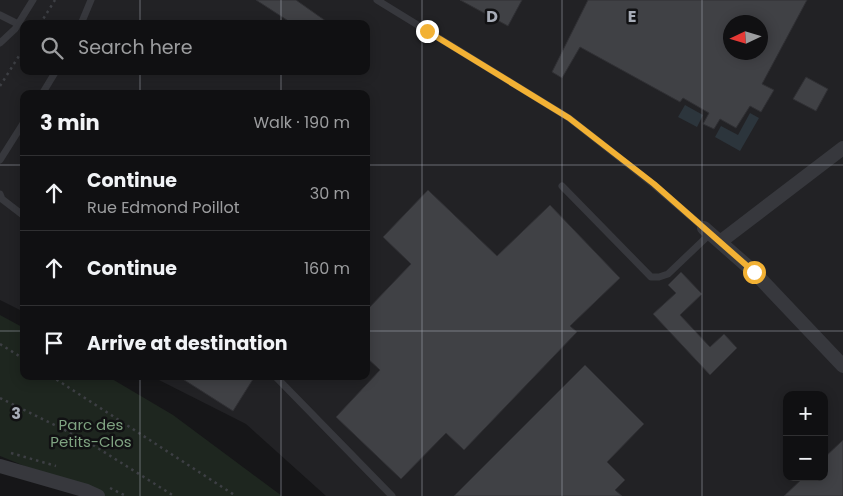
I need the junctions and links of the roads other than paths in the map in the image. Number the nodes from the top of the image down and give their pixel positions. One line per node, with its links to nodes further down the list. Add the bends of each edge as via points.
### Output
1 (33, 0): 5 (lane)
2 (91, 0): 6 (lane)
3 (377, 0): 18 (lane, via 569,118 654,184)
4 (0, 15): 8 (lane)
5 (20, 20)
6 (83, 20)
7 (20, 21): 8 (lane)
8 (18, 24): 9 (lane)
9 (0, 43)
10 (54, 75): 11 (lane)
11 (44, 90)
12 (20, 128): 14 (lane)
13 (843, 148): 18 (street)
14 (0, 160)
15 (562, 186): 18 (lane, via 651,276 668,274)
16 (0, 194): 17 (lane)
17 (20, 213)
18 (711, 234): 19 (street, via 754,272)
19 (843, 366)
20 (279, 380): 23 (lane)
21 (0, 466): 22 (street)
22 (98, 496)
23 (392, 496)

